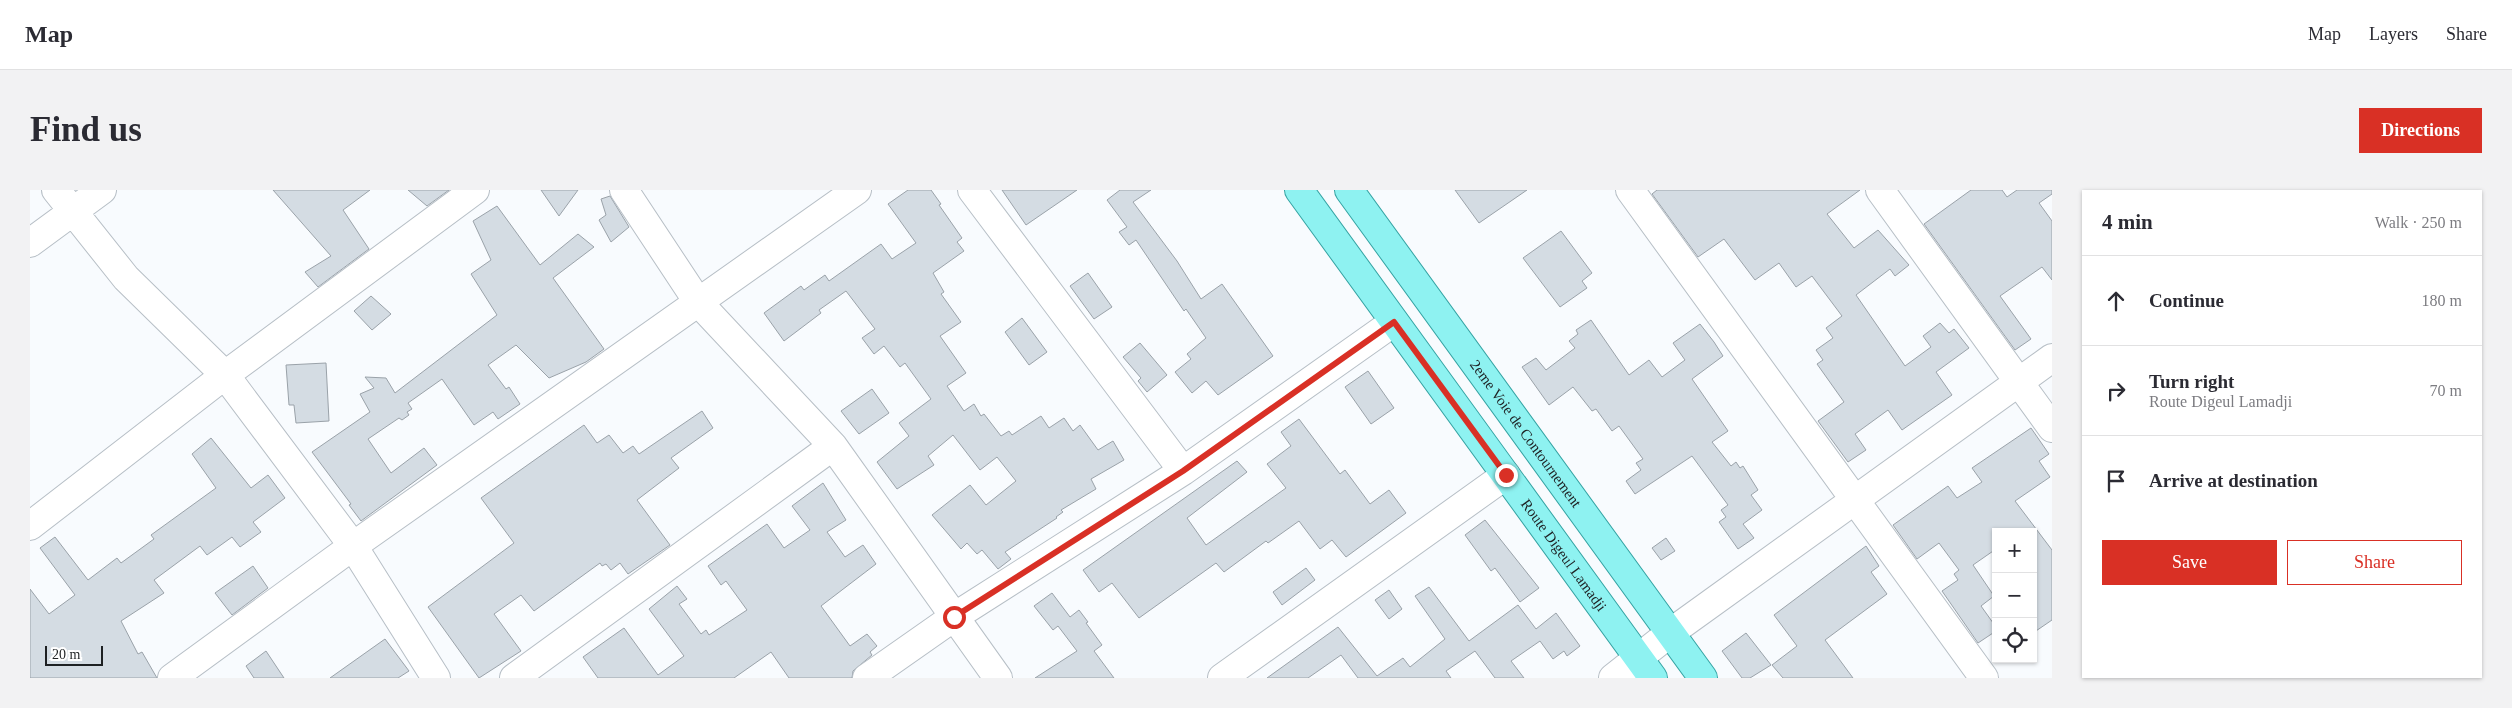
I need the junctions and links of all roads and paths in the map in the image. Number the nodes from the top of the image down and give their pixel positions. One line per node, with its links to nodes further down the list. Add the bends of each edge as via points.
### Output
1 (56, 190): 11 (street)
2 (102, 190): 11 (street)
3 (475, 190): 16 (street)
4 (624, 190): 13 (street)
5 (857, 190): 13 (street)
6 (972, 190): 20 (street)
7 (1299, 190): 14 (main road, Route Digeul Lamadji)
8 (1349, 190): 26 (main road, 2eme Voie de Contournement)
9 (1630, 190): 22 (street)
10 (1880, 190): 17 (street)
11 (73, 211): 12 (street); 16 (street, via 126,278)
12 (30, 243)
13 (698, 302): 19 (street); 24 (street)
14 (1394, 322): 20 (street); 21 (main road, Route Digeul Lamadji)
15 (2052, 358): 17 (street)
16 (225, 375): 23 (street); 24 (street)
17 (2018, 382): 18 (street); 22 (street)
18 (2052, 428)
19 (833, 446): 25 (street); 30 (street)
20 (1183, 471): 25 (street)
21 (1506, 475): 27 (main road, Route Digeul Lamadji); 33 (street)
22 (1855, 501): 26 (street); 36 (street)
23 (30, 526)
24 (353, 546): 28 (street); 29 (street)
25 (954, 617): 31 (street); 32 (street)
26 (1670, 633): 27 (street); 35 (main road, 2eme Voie de Contournement)
27 (1646, 668): 34 (street)
28 (172, 678)
29 (436, 678)
30 (514, 678)
31 (867, 678)
32 (998, 678)
33 (1222, 678)
34 (1613, 678)
35 (1703, 678)
36 (1984, 678)

